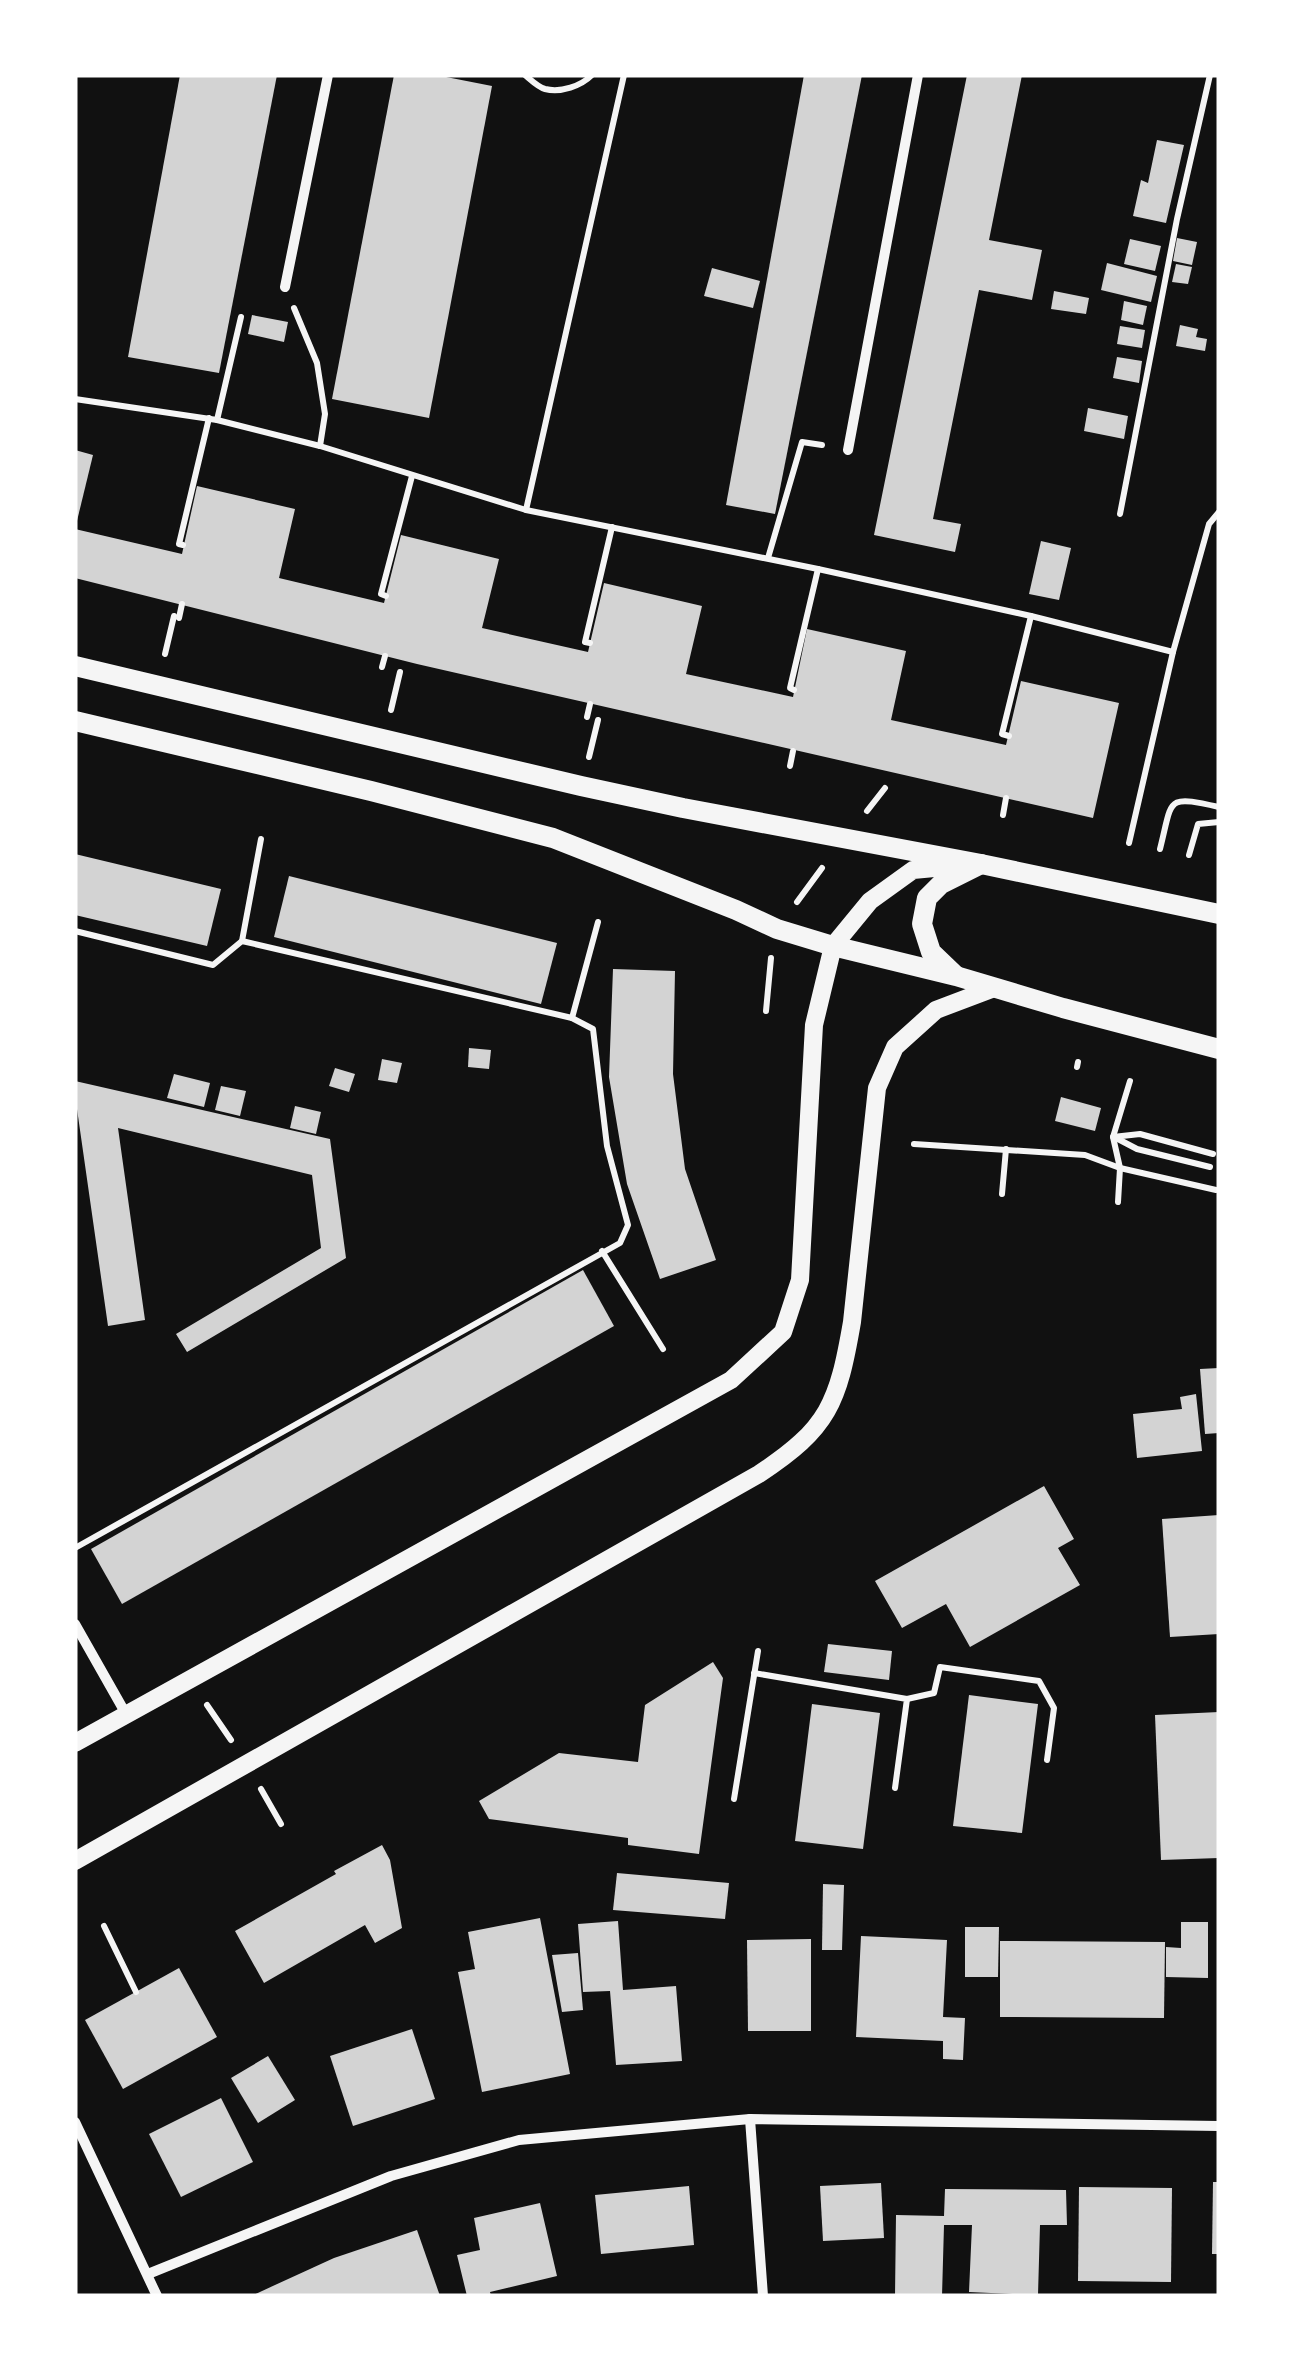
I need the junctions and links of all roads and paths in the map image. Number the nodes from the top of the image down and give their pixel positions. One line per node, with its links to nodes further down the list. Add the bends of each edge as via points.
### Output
1 (328, 75): 7 (street)
2 (525, 75): 3 (path, via 542,89 560,90)
3 (592, 75)
4 (624, 75): 14 (path)
5 (918, 75): 12 (street)
6 (1210, 75): 16 (path)
7 (285, 287): 11 (path, via 318,363 326,414)
8 (241, 317): 10 (path)
9 (75, 398): 10 (path)
10 (213, 419): 11 (path); 18 (path, via 178,544)
11 (320, 446): 13 (path)
12 (848, 450): 19 (path, via 802,442)
13 (412, 476): 14 (path); 21 (path, via 381,594)
14 (526, 510): 17 (path)
15 (1219, 512): 26 (path, via 1209,524)
16 (1120, 514)
17 (612, 528): 19 (path); 25 (path, via 585,642)
18 (183, 545)
19 (768, 558): 20 (path)
20 (818, 568): 23 (path); 30 (path)
21 (386, 596)
22 (182, 604): 24 (path)
23 (1032, 616): 26 (path); 34 (path, via 1002,734)
24 (180, 618)
25 (590, 643)
26 (1173, 652): 44 (path)
27 (385, 656): 29 (path)
28 (75, 666): 42 (main road, via 581,786)
29 (382, 667)
30 (794, 690)
31 (590, 704): 32 (path)
32 (587, 717)
33 (75, 720): 50 (main road, via 553,838)
34 (1008, 736)
35 (794, 751): 36 (path)
36 (790, 766)
37 (884, 788): 42 (path)
38 (1006, 798): 40 (path)
39 (1219, 807): 45 (path, via 1176,802)
40 (1002, 815)
41 (1216, 824): 46 (path, via 1198,824)
42 (845, 837): 47 (main road); 50 (path)
43 (262, 839): 52 (path)
44 (1129, 843)
45 (1160, 849)
46 (1188, 855)
47 (981, 864): 48 (main road); 53 (street, via 913,870 870,901); 54 (main road, via 927,898 922,924 931,952)
48 (1219, 914)
49 (598, 922): 57 (path)
50 (777, 929): 53 (main road); 56 (path)
51 (75, 930): 52 (path, via 213,965)
52 (242, 941): 57 (path)
53 (833, 946): 54 (main road); 76 (street, via 814,1025 800,1280 783,1332 731,1380)
54 (956, 976): 55 (main road)
55 (994, 988): 58 (main road); 81 (street, via 936,1010 895,1047 877,1088 846,1359 825,1416 808,1438 758,1474)
56 (766, 1010)
57 (572, 1018): 69 (path, via 593,1029 608,1146 628,1225 620,1243)
58 (1219, 1049)
59 (1130, 1081): 60 (path)
60 (1114, 1137): 63 (path, via 1140,1134); 64 (path); 65 (path)
61 (914, 1144): 62 (path)
62 (1006, 1148): 64 (path, via 1085,1156); 67 (path)
63 (1213, 1154)
64 (1120, 1168): 66 (path); 68 (path)
65 (1210, 1168)
66 (1216, 1190)
67 (1002, 1194)
68 (1118, 1202)
69 (602, 1252): 70 (path); 71 (path)
70 (663, 1349)
71 (75, 1548)
72 (75, 1624): 76 (street)
73 (758, 1652): 74 (path)
74 (754, 1672): 75 (path); 80 (path)
75 (907, 1699): 78 (path, via 934,1693 940,1667 1039,1680 1054,1708); 79 (path)
76 (126, 1714): 77 (street)
77 (75, 1743)
78 (1047, 1760)
79 (895, 1788)
80 (734, 1800)
81 (75, 1861)
82 (104, 1926): 83 (path)
83 (136, 1992)
84 (750, 2119): 86 (street); 87 (street, via 519,2140 391,2176); 89 (street)
85 (75, 2122): 87 (street)
86 (1219, 2126)
87 (148, 2274): 88 (street)
88 (157, 2296)
89 (764, 2296)

